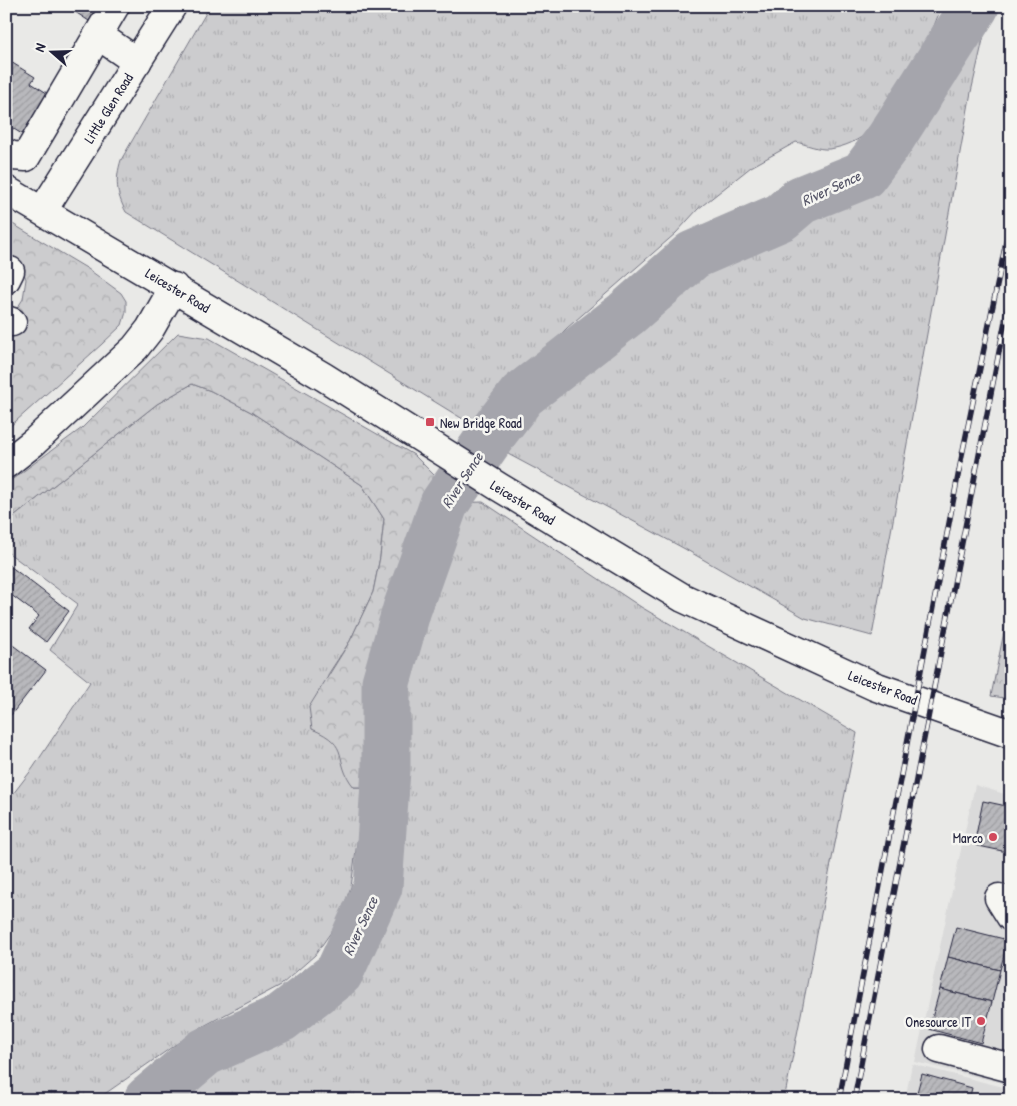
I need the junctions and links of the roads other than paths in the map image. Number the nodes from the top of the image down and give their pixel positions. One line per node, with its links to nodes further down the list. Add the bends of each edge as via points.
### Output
1 (115, 6): 3 (main road)
2 (172, 6): 4 (main road, Little Glen Road)
3 (98, 35): 4 (main road); 5 (main road, via 26,156)
4 (137, 62): 7 (main road, Little Glen Road)
5 (6, 153)
6 (6, 190): 7 (main road, Leicester Road)
7 (43, 210): 8 (main road, Leicester Road)
8 (174, 287): 9 (main road, via 135,348); 10 (main road, Leicester Road, via 683,598 874,686)
9 (6, 464)
10 (984, 725): 11 (main road, Leicester Road); 12 (main road, Leicester Road)
11 (1011, 734)
12 (1011, 745)
13 (939, 1049): 14 (main road)
14 (1011, 1068)

